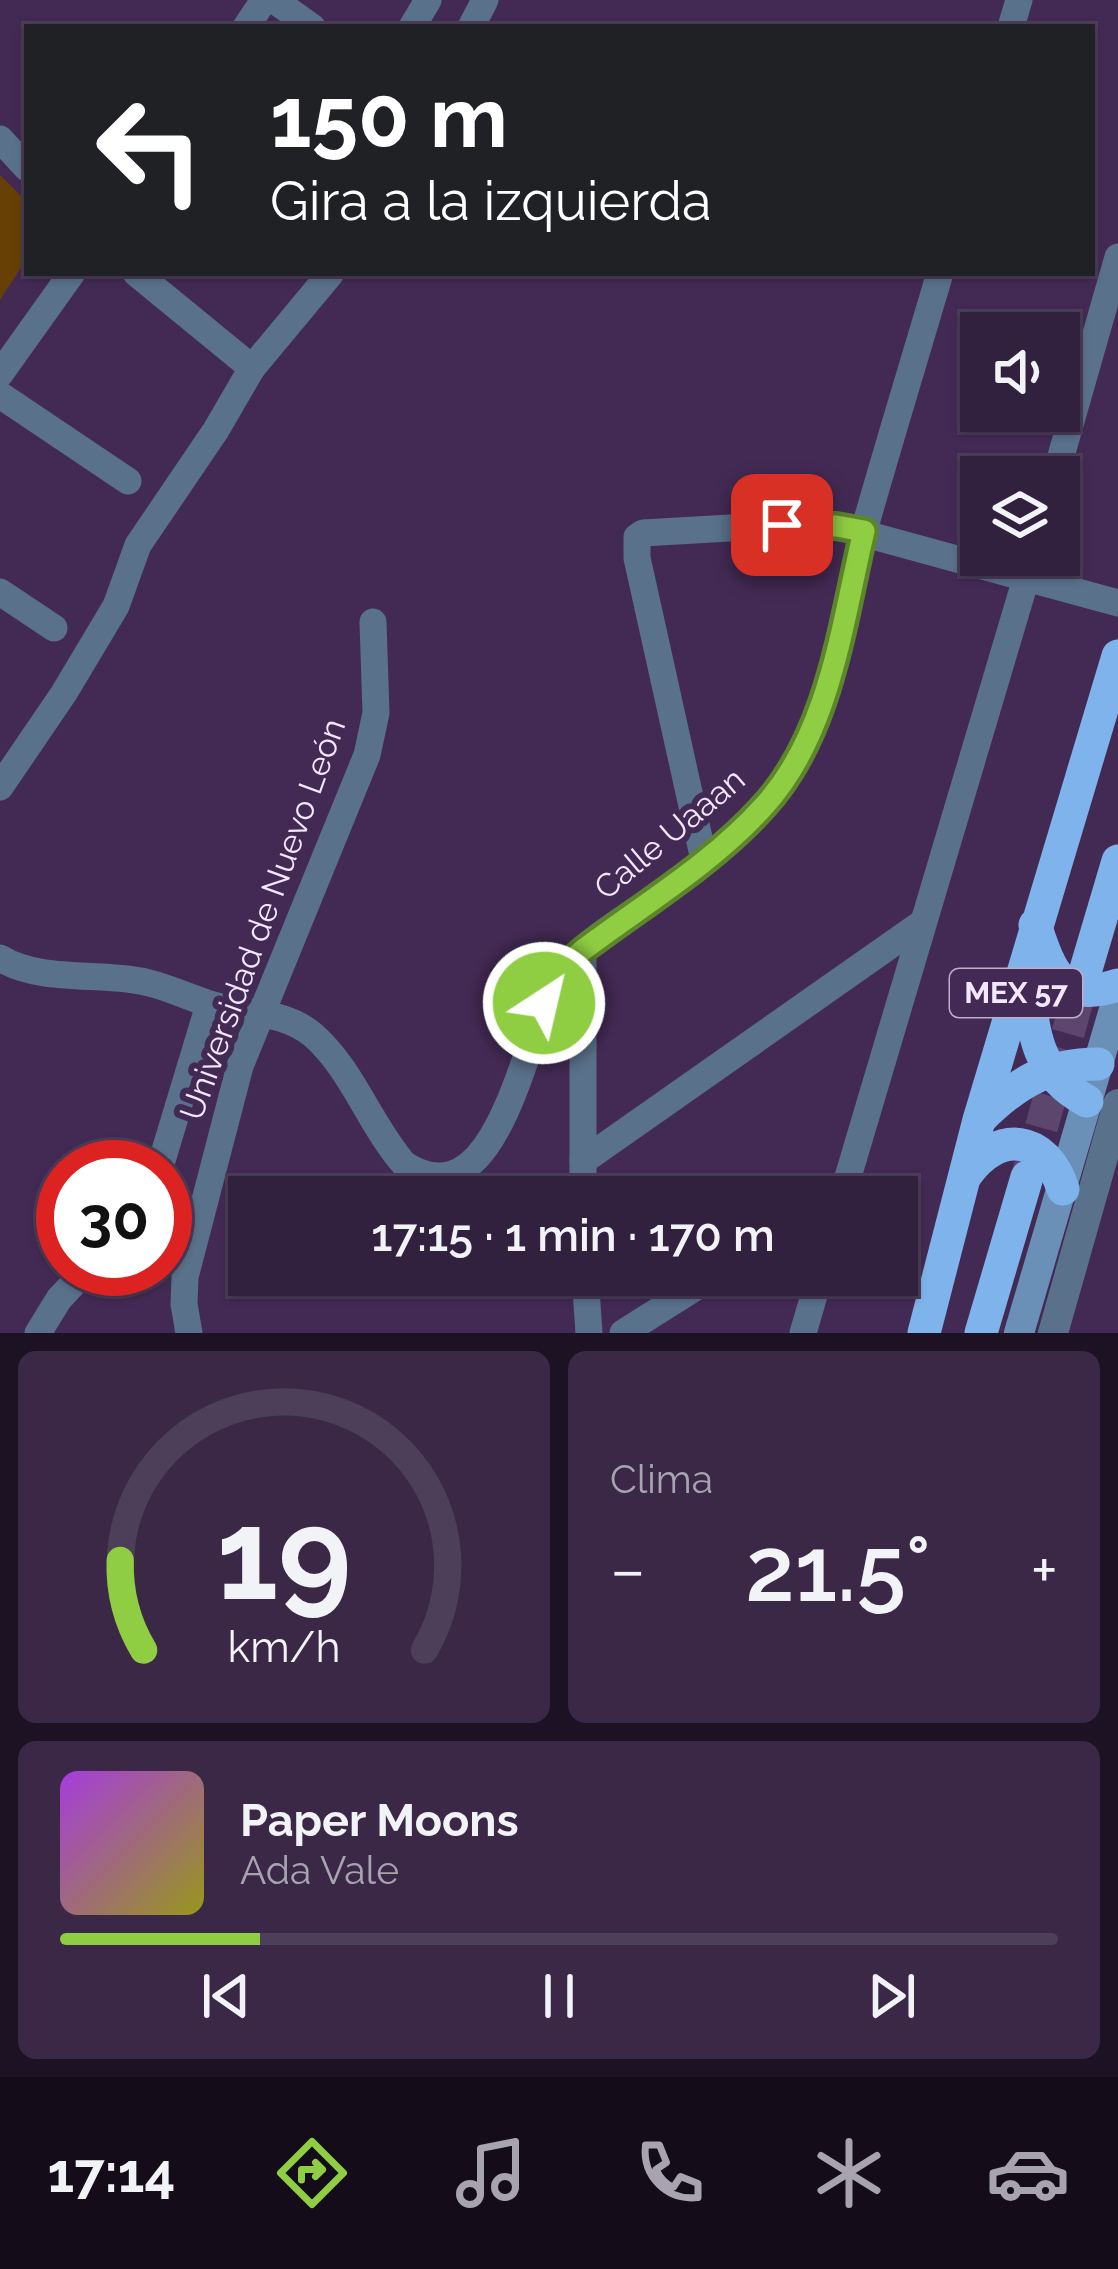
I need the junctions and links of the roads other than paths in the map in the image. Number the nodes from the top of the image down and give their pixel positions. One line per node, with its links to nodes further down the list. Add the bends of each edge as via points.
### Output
1 (274, 0): 2 (street)
2 (308, 24)
3 (0, 140): 4 (street)
4 (24, 165)
5 (1118, 257): 13 (street)
6 (70, 276): 11 (street)
7 (140, 276): 10 (street)
8 (329, 276): 10 (street)
9 (939, 276): 15 (street, Calle Uaaan)
10 (252, 368): 24 (street, via 138,544 116,606)
11 (0, 374)
12 (0, 395): 14 (street)
13 (1061, 456)
14 (128, 481)
15 (864, 531): 16 (street); 25 (street, Calle Uaaan, via 803,747 764,806); 25 (street, via 782,525 637,537)
16 (960, 551)
17 (1027, 576): 27 (street)
18 (1054, 576): 20 (street)
19 (0, 592): 22 (street)
20 (1118, 603)
21 (373, 622): 35 (street, Universidad de Nuevo León, via 376,713 367,755)
22 (54, 628)
23 (1118, 656): 28 (highway, MEX 57)
24 (0, 788)
25 (704, 860): 29 (street, Calle Uaaan)
26 (1118, 861): 31 (highway, MEX 57)
27 (922, 923): 41 (street); 44 (street)
28 (1031, 939): 32 (highway, via 1076,990); 37 (highway, via 1033,1030); 39 (highway, MEX 57)
29 (583, 950): 35 (street, Calle Uaaan, via 544,1003 495,1133 466,1165 438,1177 404,1164 311,1033); 41 (street)
30 (0, 958): 34 (street, Calle Uaaan, via 29,969 168,985)
31 (1086, 969)
32 (1118, 986)
33 (1118, 996): 36 (main road)
34 (209, 1005): 35 (street, Calle Uaaan); 40 (street)
35 (259, 1011): 47 (street, Universidad de Nuevo León)
36 (1108, 1067): 37 (highway); 38 (main road)
37 (1047, 1070): 38 (highway, via 1063,1087); 39 (highway)
38 (1110, 1107): 46 (main road); 61 (street)
39 (979, 1120): 42 (highway, MEX 57)
40 (168, 1140)
41 (583, 1161): 43 (street)
42 (966, 1175): 46 (highway, via 998,1146 1020,1144 1041,1151); 58 (highway, MEX 57)
43 (583, 1176)
44 (847, 1176)
45 (1027, 1177): 59 (highway)
46 (1063, 1189): 60 (main road)
47 (192, 1203)
48 (61, 1296): 53 (street)
49 (184, 1296): 54 (street, Universidad de Nuevo León)
50 (586, 1296): 55 (street)
51 (681, 1296): 56 (street)
52 (814, 1296): 57 (street)
53 (38, 1333)
54 (189, 1333)
55 (589, 1333)
56 (622, 1333)
57 (803, 1333)
58 (924, 1333)
59 (982, 1333)
60 (1019, 1333)
61 (1053, 1333)

